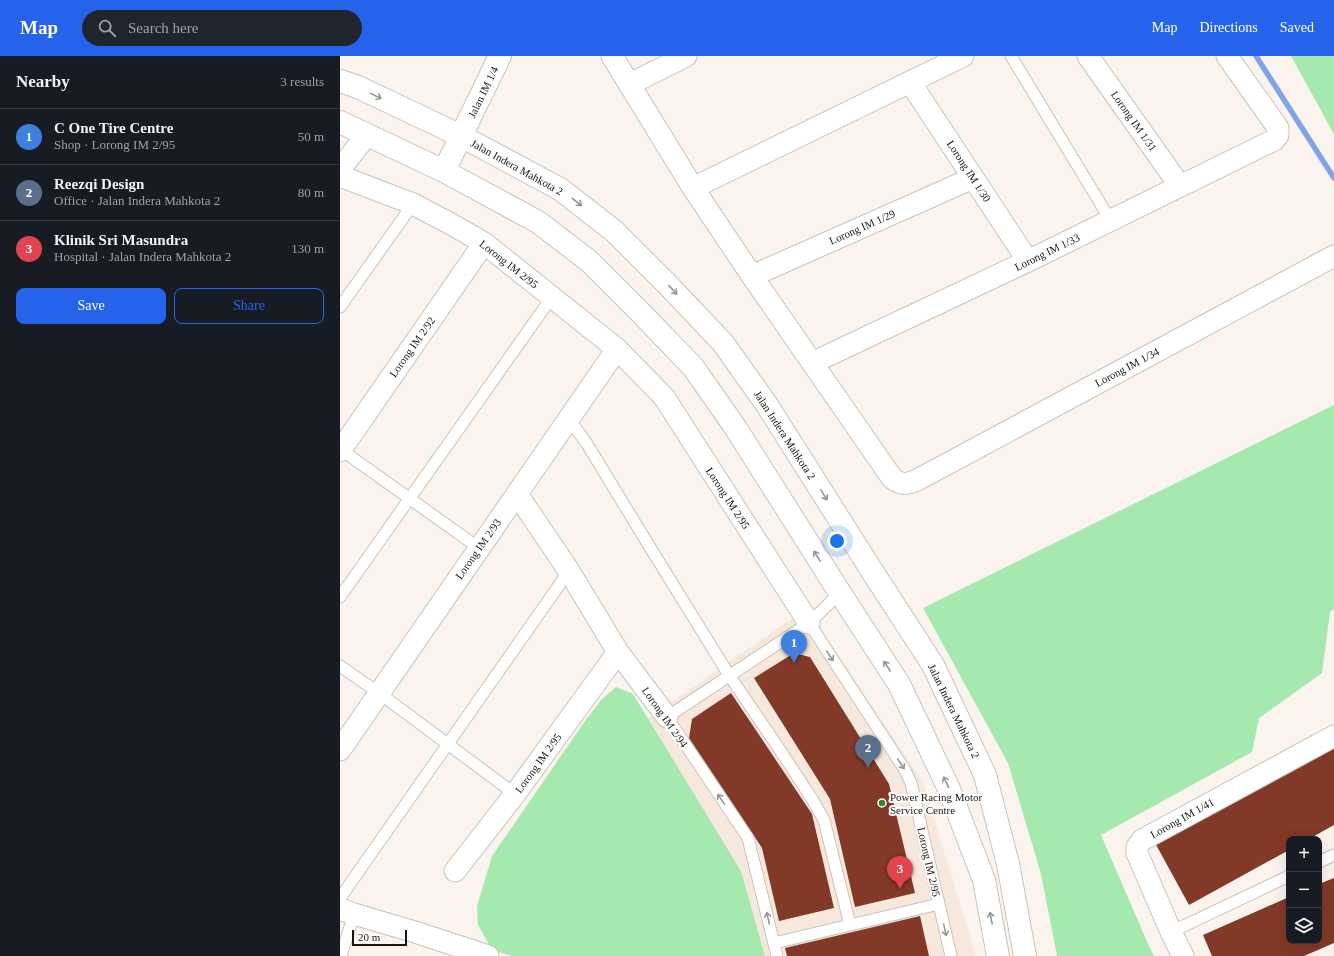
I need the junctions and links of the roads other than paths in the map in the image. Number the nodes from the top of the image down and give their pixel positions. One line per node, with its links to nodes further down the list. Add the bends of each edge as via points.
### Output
1 (500, 56): 13 (street, Jalan IM 1/4)
2 (612, 56): 10 (street, Lorong IM 1/34)
3 (686, 56): 10 (street)
4 (962, 56): 9 (street)
5 (1011, 56): 21 (lane)
6 (1088, 56): 18 (street, Lorong IM 1/31)
7 (1228, 56): 18 (street, Lorong IM 1/33, via 1278,128 1278,135 1274,140)
8 (340, 81): 13 (street, Jalan Indera Mahkota 2, one-way to 13)
9 (910, 82): 17 (street, Lorong IM 1/30); 19 (street)
10 (630, 84): 19 (street, Lorong IM 1/34)
11 (340, 122): 12 (street)
12 (367, 135): 14 (street); 15 (street)
13 (461, 136): 15 (street, Jalan IM 1/4); 63 (street, Jalan Indera Mahkota 2, one-way to 63, via 560,189 614,232 723,343 767,406 933,665 985,775 1008,864)
14 (340, 169)
15 (444, 171): 36 (street, one-way to 15, via 735,427 693,368 640,311 589,261 538,222)
16 (340, 176): 20 (street, Lorong IM 2/95)
17 (973, 178): 24 (street, Lorong IM 1/30); 25 (street, Lorong IM 1/29)
18 (1180, 186): 21 (street, Lorong IM 1/33)
19 (694, 188): 25 (street, Lorong IM 1/34)
20 (413, 204): 22 (street, Lorong IM 2/95); 27 (lane)
21 (1110, 221): 24 (street, Lorong IM 1/33)
22 (484, 243): 26 (street, Lorong IM 2/95); 31 (street, Lorong IM 2/92)
23 (1334, 256): 29 (street, Lorong IM 1/34, via 910,484 902,484 892,478)
24 (1028, 261): 29 (street, Lorong IM 1/33)
25 (752, 276): 29 (street, Lorong IM 1/34)
26 (552, 298): 28 (street, Lorong IM 2/95); 33 (lane)
27 (340, 307)
28 (617, 349): 30 (street, Lorong IM 2/93); 38 (street, Lorong IM 2/95, via 664,397)
29 (812, 363)
30 (568, 418): 32 (street, Lorong IM 2/93); 41 (lane, via 587,444)
31 (340, 450): 33 (lane)
32 (517, 494): 34 (street, Lorong IM 2/93); 35 (street, Lorong IM 2/94)
33 (410, 498): 34 (lane); 37 (lane)
34 (480, 548): 42 (street, Lorong IM 2/93)
35 (569, 572): 39 (street, Lorong IM 2/94); 45 (lane)
36 (840, 593): 38 (lane); 62 (street, one-way to 36, via 984,880 949,789 899,684)
37 (340, 597)
38 (808, 623): 41 (lane); 53 (lane, Lorong IM 2/95, one-way to 53, via 905,770 911,783)
39 (618, 652): 43 (street, Lorong IM 2/94); 47 (street, Lorong IM 2/95)
40 (340, 666): 42 (lane)
41 (729, 674): 43 (lane); 55 (lane, via 824,820)
42 (379, 693): 45 (lane); 46 (street, Lorong IM 2/93)
43 (667, 717): 57 (lane, Lorong IM 2/94, one-way to 43, via 748,838)
44 (1334, 736): 56 (street, Lorong IM 1/41, via 1142,840 1136,854)
45 (448, 744): 47 (lane); 52 (lane)
46 (340, 750)
47 (515, 794): 50 (street, Lorong IM 2/95)
48 (1334, 855): 49 (lane)
49 (1322, 861)
50 (455, 871)
51 (1286, 877): 56 (lane)
52 (340, 898)
53 (939, 904): 55 (lane); 61 (lane, Lorong IM 2/95, one-way to 61)
54 (347, 912): 58 (lane); 59 (street)
55 (850, 924): 57 (lane)
56 (1171, 932): 64 (street, Lorong IM 1/41)
57 (774, 943): 60 (lane, Lorong IM 2/94)
58 (341, 956)
59 (488, 956)
60 (777, 956)
61 (951, 956)
62 (998, 956)
63 (1025, 956)
64 (1183, 956)

